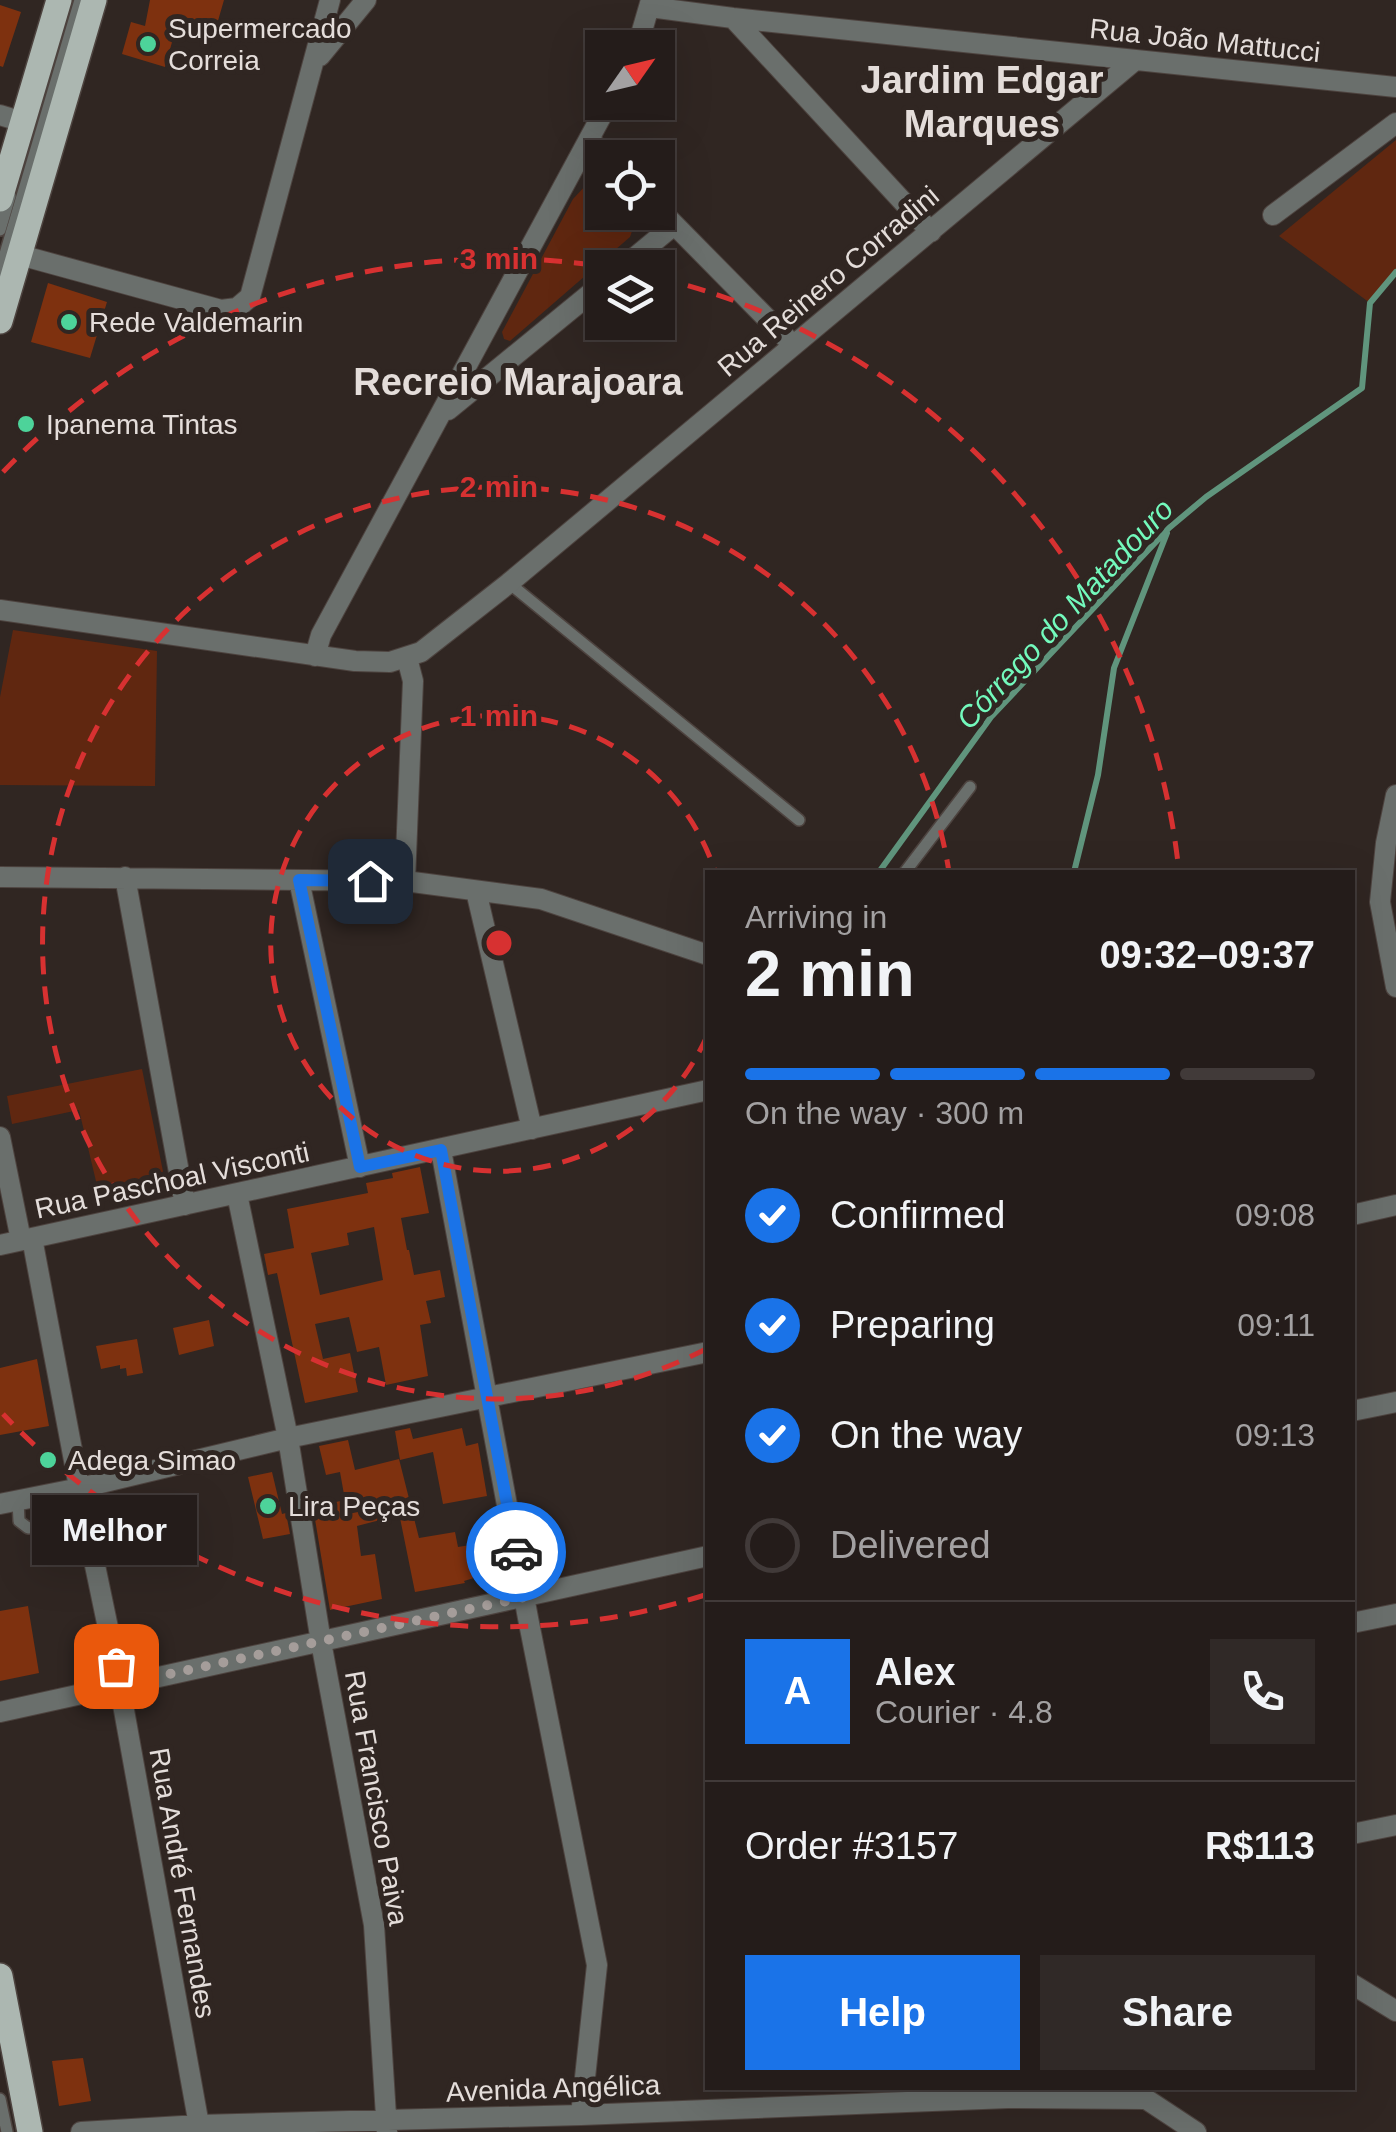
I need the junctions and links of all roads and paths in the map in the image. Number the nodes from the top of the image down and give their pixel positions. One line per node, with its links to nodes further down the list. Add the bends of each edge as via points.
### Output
1 (62, 0): 12 (main road); 19 (lane)
2 (80, 0): 23 (lane)
3 (94, 0): 23 (main road)
4 (330, 0): 10 (street)
5 (366, 0): 10 (street)
6 (651, 3): 7 (street, Rua João Mattucci); 8 (street)
7 (733, 18): 9 (street, Rua João Mattucci); 21 (street)
8 (643, 30)
9 (1134, 61): 11 (street, Rua João Mattucci); 21 (street, Rua Reinero Corradini)
10 (314, 64): 23 (street, via 250,297 237,308)
11 (1396, 87)
12 (11, 119): 16 (main road)
13 (599, 120): 15 (street)
14 (1396, 123): 17 (street)
15 (589, 139): 27 (street)
16 (0, 199)
17 (1273, 214)
18 (675, 226): 26 (street)
19 (0, 230)
20 (668, 230): 22 (street)
21 (931, 232): 26 (street, Rua Reinero Corradini)
22 (644, 250)
23 (10, 263): 25 (main road)
24 (585, 298): 27 (street)
25 (0, 321)
26 (793, 346): 28 (street, Rua Reinero Corradini)
27 (438, 418): 30 (street)
28 (509, 583): 31 (street, Rua Reinero Corradini); 34 (lane)
29 (0, 610): 30 (street, Rua Reinero Corradini)
30 (315, 656): 31 (street, Rua Reinero Corradini, via 355,662)
31 (407, 658): 40 (street, via 414,681)
32 (970, 787): 36 (lane)
33 (1396, 795): 35 (street)
34 (800, 820)
35 (1391, 844): 43 (street, via 1380,902)
36 (907, 870)
37 (0, 877): 38 (street)
38 (125, 877): 39 (street); 50 (street)
39 (299, 880): 40 (street); 48 (street)
40 (405, 881): 41 (street)
41 (476, 890): 42 (street, via 540,899); 45 (street)
42 (705, 954)
43 (1396, 987)
44 (705, 1091): 45 (street, Rua Paschoal Visconti)
45 (532, 1130): 47 (street, Rua Paschoal Visconti)
46 (0, 1136): 53 (street, Rua André Fernandes)
47 (441, 1150): 48 (street, Rua Paschoal Visconti); 55 (street)
48 (360, 1167): 49 (street, Rua Paschoal Visconti)
49 (238, 1194): 50 (street, Rua Paschoal Visconti); 58 (street, Rua Francisco Paiva)
50 (185, 1205): 53 (street, Rua Paschoal Visconti)
51 (1396, 1205): 52 (street)
52 (1355, 1214)
53 (18, 1241): 59 (street, Rua André Fernandes)
54 (705, 1353): 55 (street)
55 (486, 1396): 58 (street); 63 (street)
56 (1396, 1402): 57 (street)
57 (1355, 1411)
58 (288, 1438): 59 (street); 66 (street, Rua Francisco Paiva)
59 (80, 1488): 60 (street); 61 (street, Rua André Fernandes)
60 (9, 1503): 61 (lane, via 28,1528)
61 (86, 1524): 67 (street, Rua André Fernandes)
62 (705, 1557): 63 (street)
63 (525, 1597): 66 (street); 78 (street, via 597,1965)
64 (1396, 1614): 65 (street)
65 (1355, 1622)
66 (321, 1642): 67 (street); 80 (street, Rua Francisco Paiva, via 374,1925)
67 (119, 1685): 68 (street); 79 (street, Rua André Fernandes)
68 (0, 1712)
69 (1396, 1825): 70 (street)
70 (1355, 1833)
71 (0, 1976): 83 (main road)
72 (1355, 1986): 73 (street)
73 (1396, 2011)
74 (0, 2038): 82 (lane)
75 (1011, 2093): 76 (street, Avenida Angélica); 78 (street, Avenida Angélica)
76 (1138, 2093): 85 (street, Avenida Angélica)
77 (0, 2100): 81 (lane)
78 (581, 2116): 80 (street, Avenida Angélica)
79 (200, 2125): 80 (street, Avenida Angélica); 84 (street, Avenida Angélica)
80 (387, 2126)
81 (6, 2132)
82 (20, 2132)
83 (30, 2132)
84 (81, 2132)
85 (1196, 2132)

